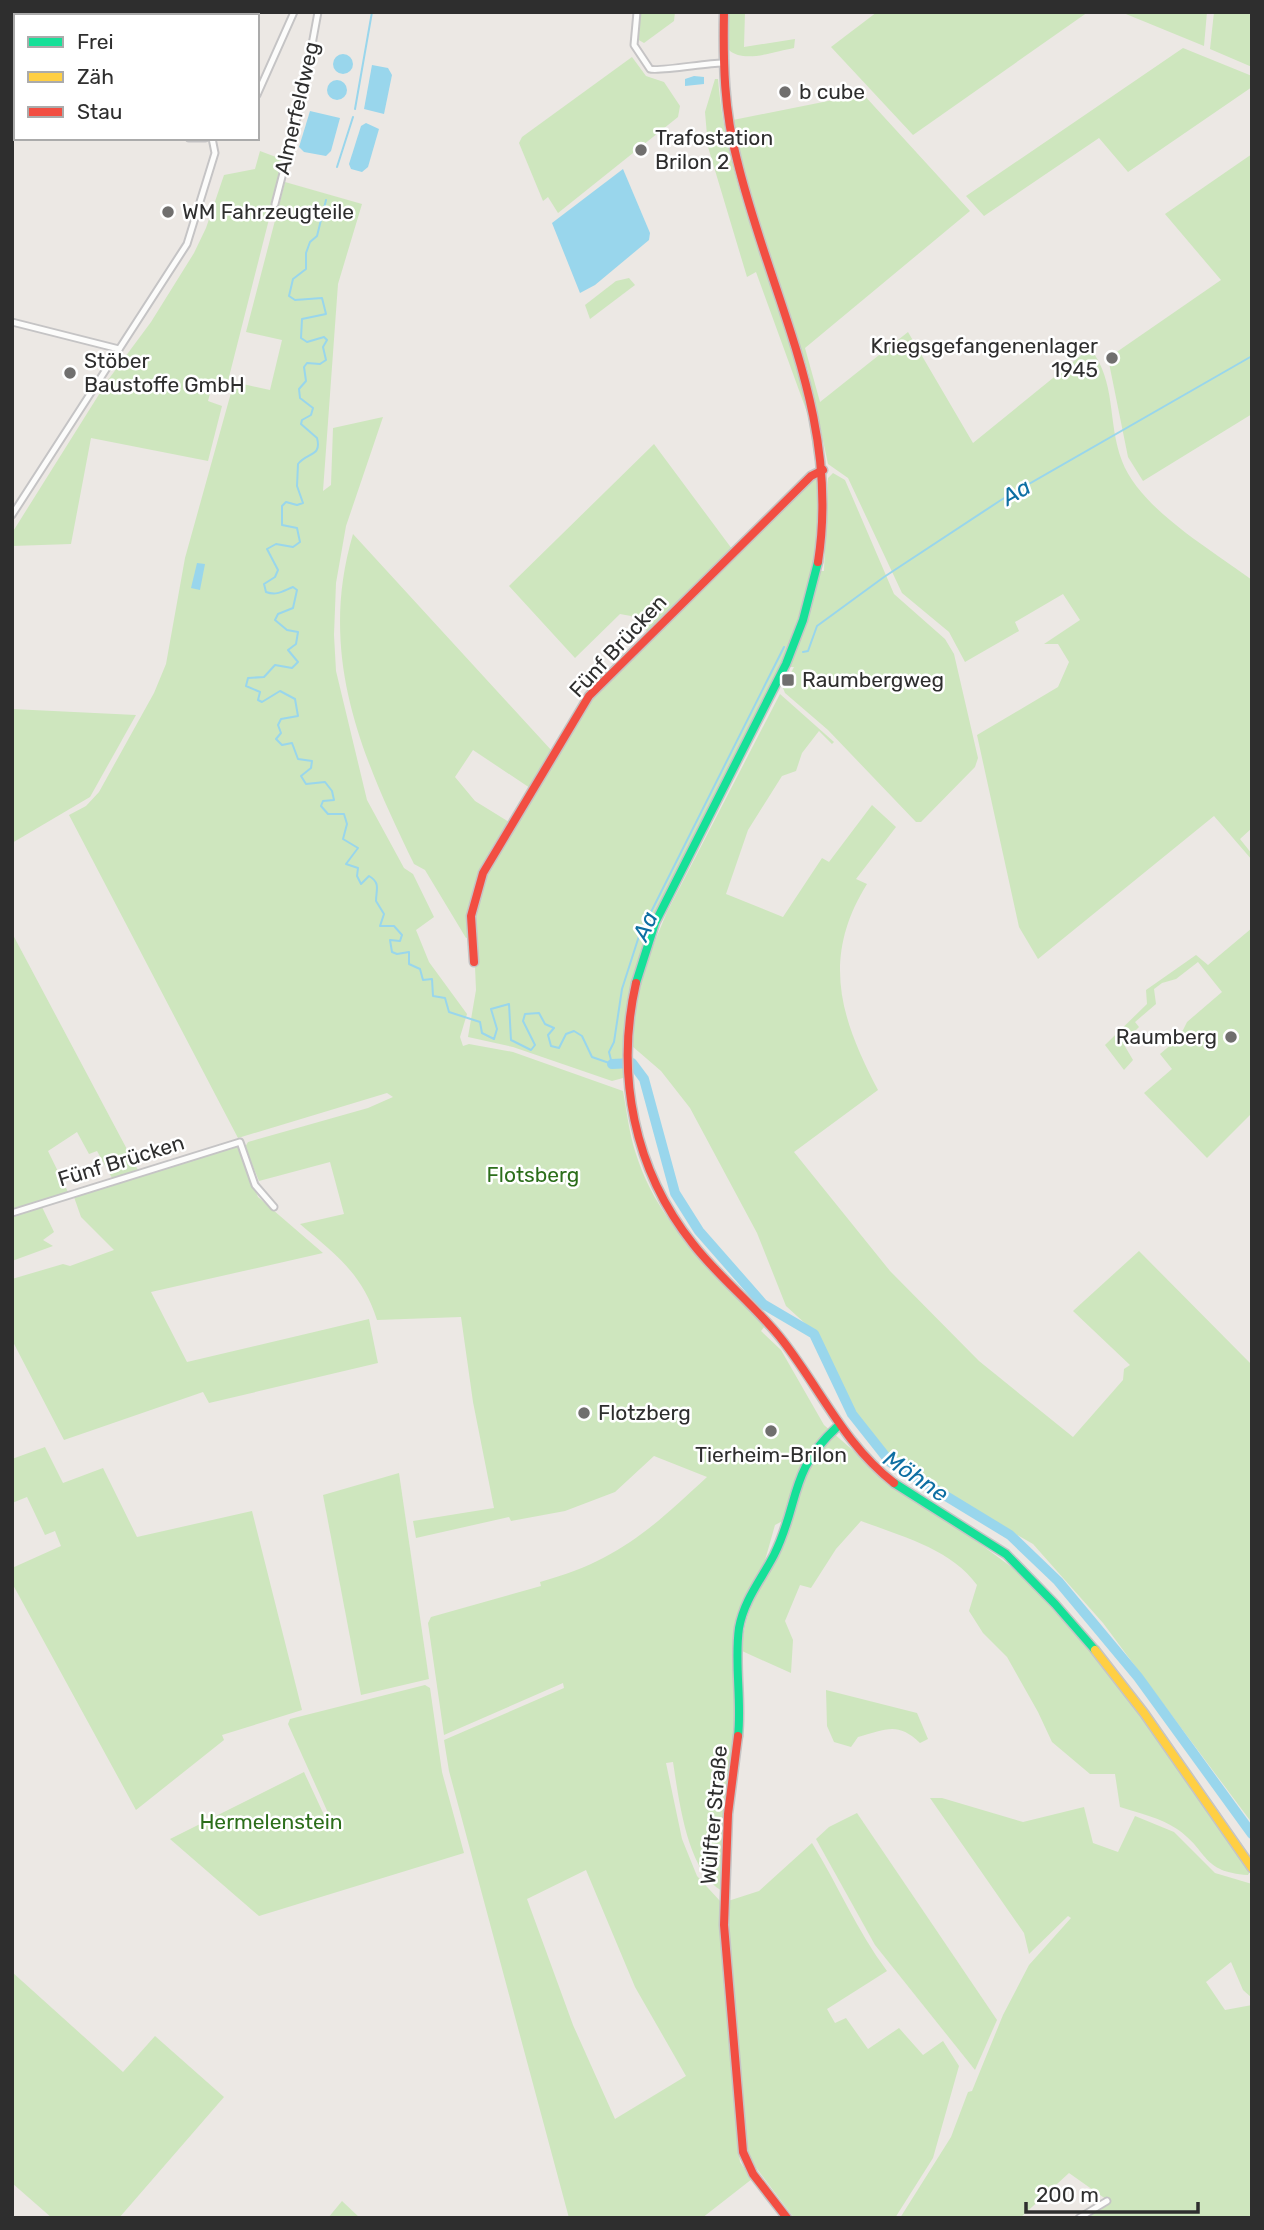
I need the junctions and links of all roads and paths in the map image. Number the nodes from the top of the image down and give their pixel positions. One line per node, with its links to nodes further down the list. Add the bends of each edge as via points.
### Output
1 (294, 12): 6 (street)
2 (318, 12): 8 (street, Almerfeldweg)
3 (637, 12): 5 (street, via 634,45 650,69 662,72 689,64)
4 (724, 12): 5 (main road)
5 (722, 63): 11 (main road, via 738,173 806,378)
6 (259, 90)
7 (212, 140): 10 (street, via 215,153 191,236)
8 (275, 204)
9 (12, 322): 10 (street)
10 (119, 349): 12 (street)
11 (823, 470): 13 (main road, Fünf Brücken, via 811,476 589,696 483,873 471,916); 16 (main road, via 824,527 806,620 777,688 648,940 634,981 625,1054 633,1122 669,1210 698,1250 786,1343)
12 (12, 515)
13 (474, 962)
14 (274, 1207): 15 (street, Fünf Brücken, via 258,1189 240,1142)
15 (12, 1213)
16 (837, 1427): 17 (main road, via 877,1471 998,1547 1058,1606 1128,1692); 19 (main road, Wülfter Straße, via 803,1466 772,1559 744,1609 738,1638 740,1717 728,1814 724,1941 745,2158)
17 (1252, 1868)
18 (1107, 2201): 20 (street)
19 (787, 2218)
20 (1079, 2218)

